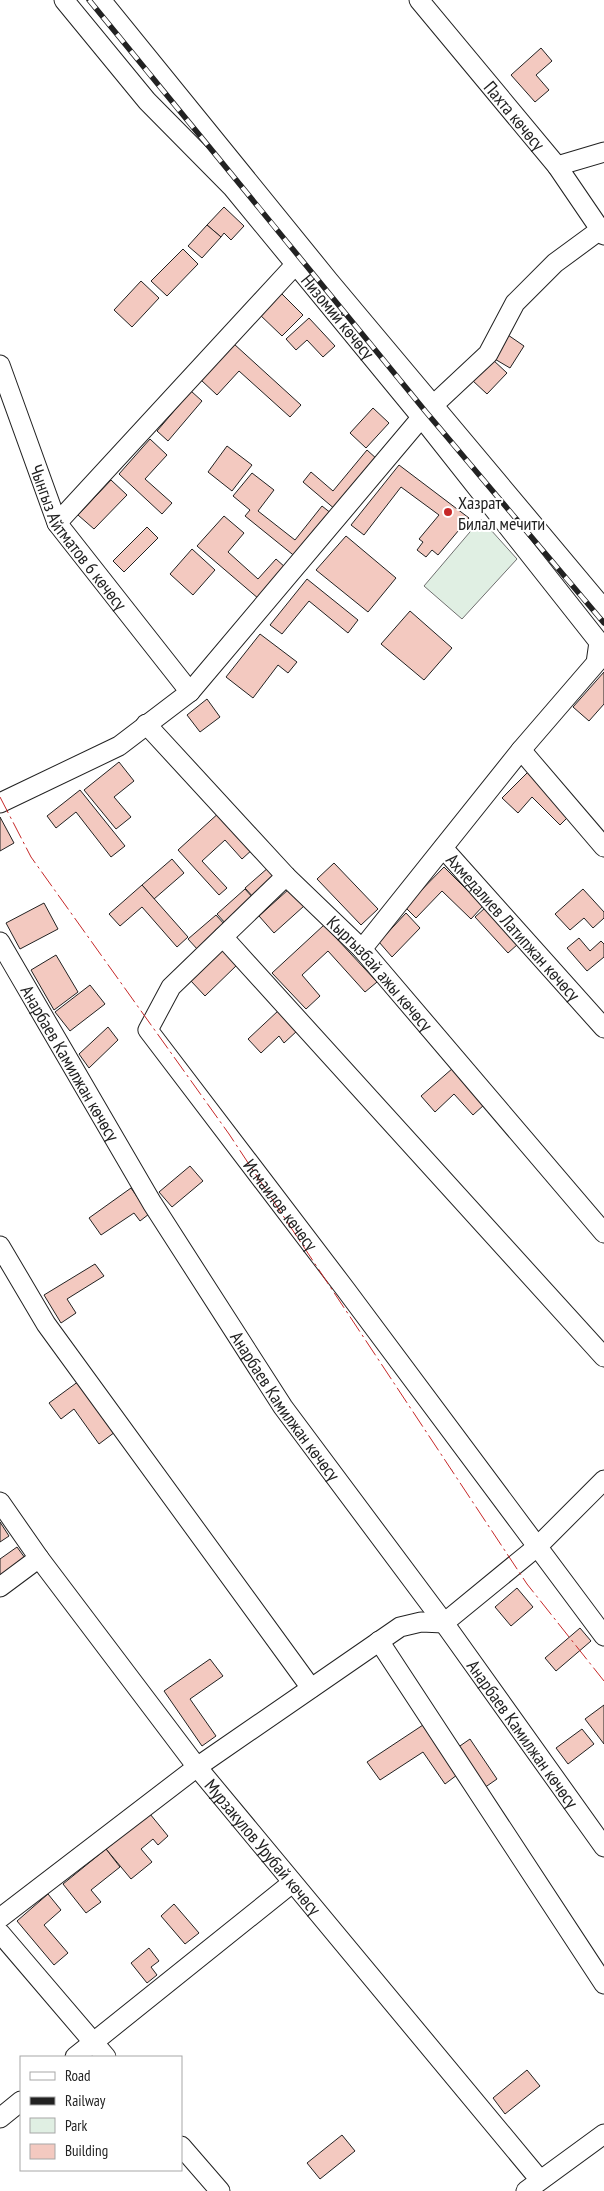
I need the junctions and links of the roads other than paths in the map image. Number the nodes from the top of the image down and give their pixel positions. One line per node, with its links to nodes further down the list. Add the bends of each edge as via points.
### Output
1 (64, 0): 7 (street, Низомий көчөсү, via 147,101 232,187)
2 (101, 0): 9 (street, via 329,281)
3 (419, 0): 5 (street, Пахта көчөсү)
4 (604, 152): 5 (street)
5 (556, 166): 6 (street, Пахта көчөсү)
6 (602, 233): 9 (street, via 555,263 515,303 488,354)
7 (295, 265): 9 (street, Низомий көчөсү); 10 (street)
8 (0, 365): 10 (street, Чынгыз Айтматов 6 көчөсү)
9 (428, 412): 11 (street); 12 (street); 14 (street, Низомий көчөсү, via 599,642 596,663)
10 (57, 523): 12 (street, Чынгыз Айтматов 6 көчөсү)
11 (604, 609)
12 (190, 692): 13 (street)
13 (146, 724): 15 (street, via 119,746); 18 (street, Кыргызбай ажы көчөсү)
14 (521, 750): 16 (street); 17 (street)
15 (0, 803)
16 (604, 846)
17 (443, 848): 21 (street); 22 (street, Ахмедалиев Латипжан көчөсү)
18 (286, 876): 19 (street, Исмаилов көчөсү); 21 (street, Кыргызбай ажы көчөсү)
19 (223, 937): 25 (street); 28 (street, Исмаилов көчөсү, via 171,986 148,1030)
20 (0, 942): 31 (street, Анарбаев Камилжан көчөсү, via 152,1203 283,1408)
21 (362, 949): 23 (street, Кыргызбай ажы көчөсү)
22 (604, 1028)
23 (604, 1233)
24 (0, 1246): 34 (street, via 46,1324)
25 (604, 1358)
26 (604, 1480): 28 (street)
27 (0, 1502): 29 (street, Мурзакулов Урубай көчөсү)
28 (538, 1546): 31 (street); 32 (street)
29 (40, 1558): 30 (street); 35 (street, Мурзакулов Урубай көчөсү)
30 (0, 1587)
31 (444, 1622): 33 (street, via 421,1622 400,1627); 36 (street, Анарбаев Камилжан көчөсү)
32 (604, 1636)
33 (379, 1641): 34 (street); 40 (street)
34 (311, 1688): 35 (street)
35 (196, 1766): 37 (street, Мурзакулов Урубай көчөсү); 38 (street)
36 (604, 1847)
37 (292, 1883): 41 (street); 48 (street, Мурзакулов Урубай көчөсү)
38 (0, 1918)
39 (0, 1933): 41 (street)
40 (604, 1984)
41 (93, 2043): 42 (street); 43 (street)
42 (76, 2056)
43 (105, 2056)
44 (20, 2102): 45 (street)
45 (0, 2118)
46 (604, 2134): 48 (street)
47 (182, 2147): 49 (street)
48 (533, 2186)
49 (220, 2191)

